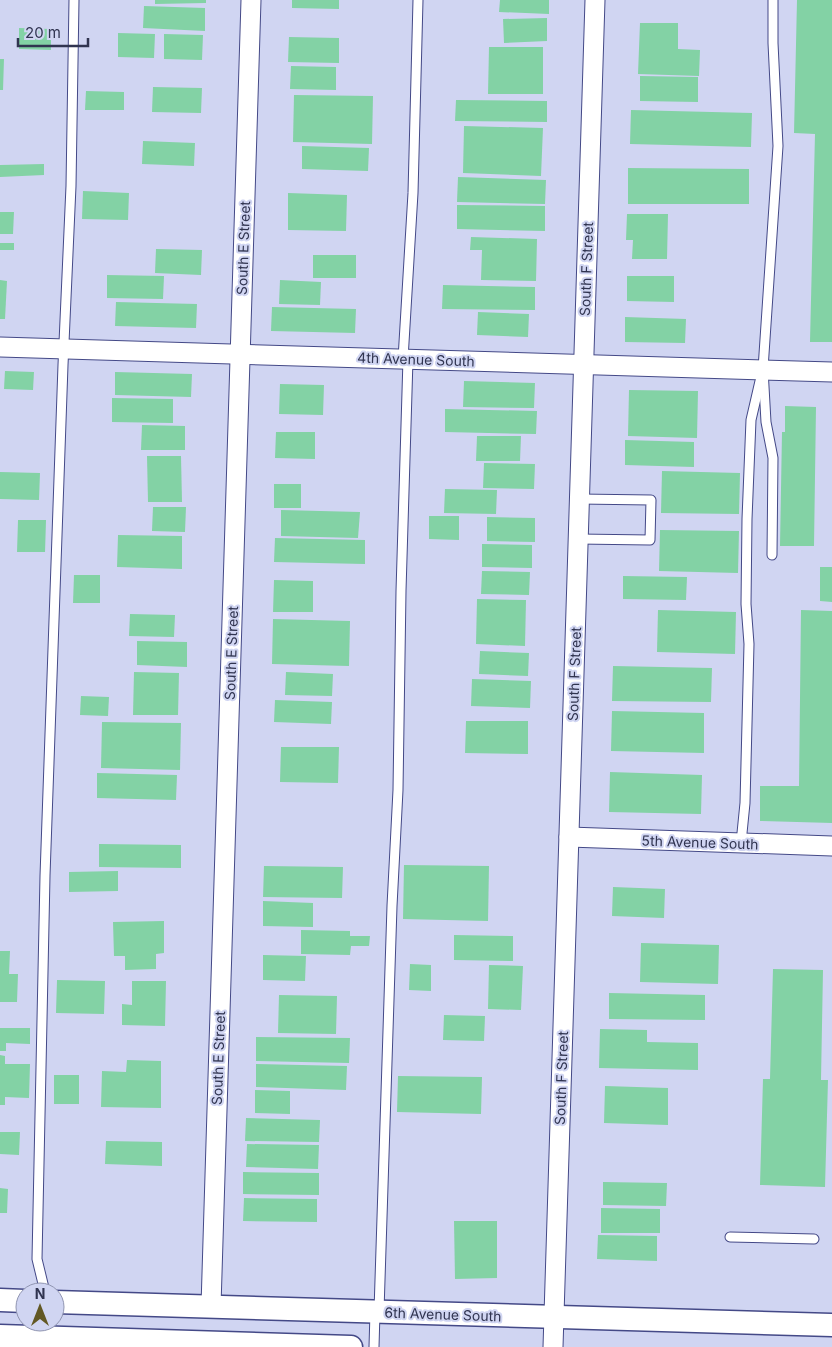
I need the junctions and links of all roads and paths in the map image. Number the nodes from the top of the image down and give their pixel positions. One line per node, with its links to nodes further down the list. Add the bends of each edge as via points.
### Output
1 (74, 0): 7 (lane)
2 (251, 0): 8 (street, South E Street)
3 (418, 0): 9 (lane)
4 (594, 0): 10 (street, South F Street)
5 (773, 0): 11 (lane, via 778,146)
6 (0, 347): 7 (street, 4th Avenue South)
7 (64, 349): 8 (street, 4th Avenue South); 21 (lane, via 45,876 37,1249)
8 (240, 354): 9 (street, 4th Avenue South); 25 (street, South E Street)
9 (405, 359): 10 (street, 4th Avenue South); 26 (lane, via 398,790)
10 (583, 364): 11 (street, 4th Avenue South); 13 (street, South F Street)
11 (763, 368): 12 (street, 4th Avenue South); 15 (lane, via 766,422 773,458); 17 (lane, via 751,420 746,604 749,644)
12 (832, 372)
13 (579, 499): 14 (street, South F Street); 14 (lane, via 651,500 650,540)
14 (578, 539): 16 (street, South F Street)
15 (772, 555)
16 (569, 838): 17 (street, 5th Avenue South); 27 (street, South F Street)
17 (741, 843): 18 (street, 5th Avenue South)
18 (832, 846)
19 (730, 1237): 20 (lane)
20 (814, 1239)
21 (43, 1282)
22 (0, 1300): 23 (street)
23 (15, 1301)
24 (65, 1302): 25 (street, 6th Avenue South)
25 (210, 1306): 26 (street, 6th Avenue South)
26 (377, 1311): 27 (street, 6th Avenue South); 32 (lane)
27 (554, 1317): 28 (street, 6th Avenue South); 33 (street, South F Street)
28 (832, 1325)
29 (0, 1336): 30 (street)
30 (209, 1345): 31 (street)
31 (351, 1347)
32 (374, 1347)
33 (553, 1347)

